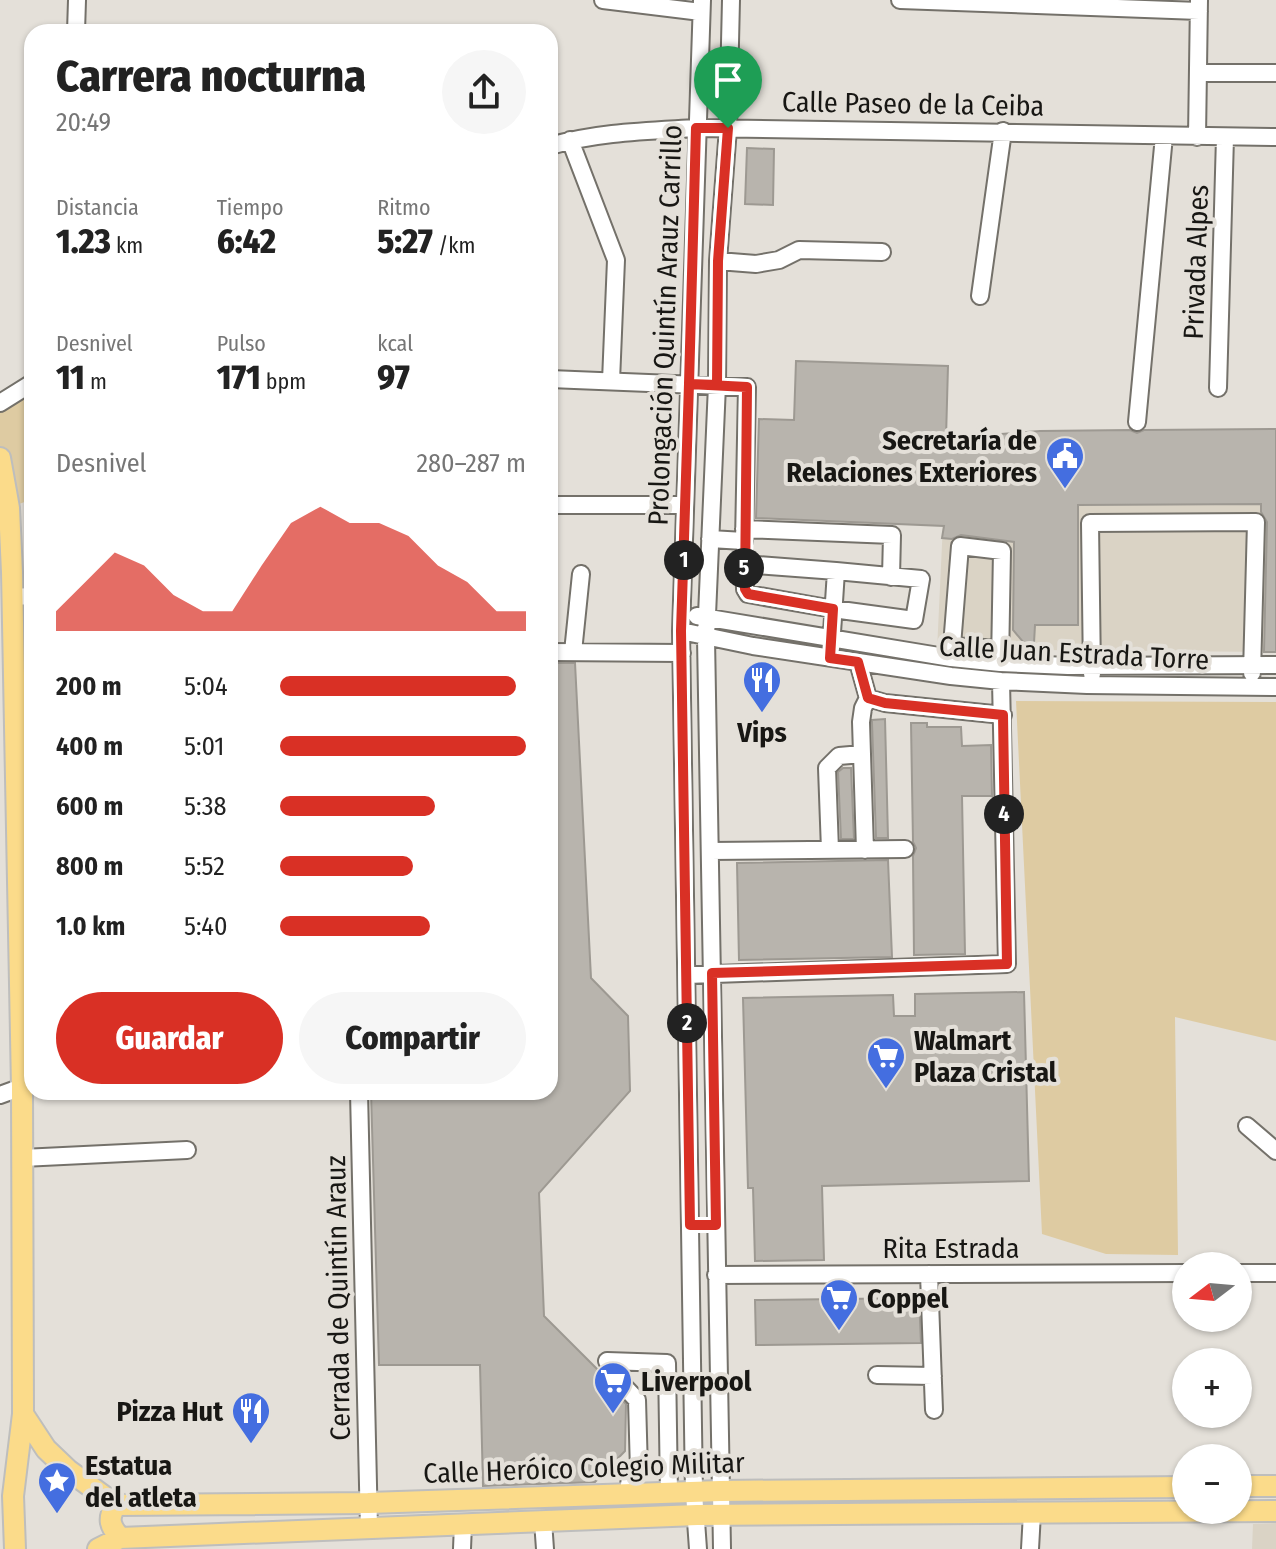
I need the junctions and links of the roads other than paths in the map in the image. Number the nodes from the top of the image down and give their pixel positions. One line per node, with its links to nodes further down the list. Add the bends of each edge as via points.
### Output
1 (77, 0): 7 (street)
2 (603, 0): 5 (street)
3 (731, 0): 11 (street, Prolongación Quintín Arauz Carrillo)
4 (900, 0): 6 (street)
5 (702, 6): 10 (street, Prolongación Quintín Arauz Carrillo)
6 (1199, 6): 8 (street)
7 (76, 24)
8 (1199, 73): 9 (street); 14 (street)
9 (1276, 73)
10 (696, 128): 11 (street, Calle Paseo de la Ceiba); 17 (street, Calle Paseo de la Ceiba); 24 (street, Prolongación Quintín Arauz Carrillo)
11 (728, 128): 12 (street, Calle Paseo de la Ceiba); 20 (street, Prolongación Quintín Arauz Carrillo)
12 (1003, 131): 13 (street, Calle Paseo de la Ceiba); 21 (street)
13 (1164, 136): 14 (street, Calle Paseo de la Ceiba); 29 (street)
14 (1197, 137): 15 (street, Calle Paseo de la Ceiba)
15 (1225, 137): 16 (street, Calle Paseo de la Ceiba); 27 (street, Privada Alpes)
16 (1276, 137)
17 (570, 140): 18 (street, Calle Paseo de la Ceiba); 23 (street, via 616,260)
18 (558, 144)
19 (882, 252): 20 (street, via 799,250 756,264)
20 (718, 261): 25 (street, Prolongación Quintín Arauz Carrillo)
21 (980, 296)
22 (558, 379): 23 (street)
23 (611, 381): 24 (street)
24 (689, 384): 25 (street); 32 (street, Prolongación Quintín Arauz Carrillo)
25 (717, 385): 33 (street, via 747,387); 34 (street, Prolongación Quintín Arauz Carrillo)
26 (24, 388): 28 (street)
27 (1218, 388)
28 (0, 403)
29 (1137, 422)
30 (0, 458): 37 (main road, via 9,508)
31 (558, 505): 32 (street)
32 (685, 505): 43 (street, Prolongación Quintín Arauz Carrillo)
33 (744, 535): 34 (street); 35 (street); 39 (street, via 892,535)
34 (710, 539): 42 (street, Prolongación Quintín Arauz Carrillo)
35 (744, 564): 36 (street); 41 (street, via 748,594)
36 (836, 571): 39 (street); 41 (street)
37 (6, 574): 40 (main road)
38 (581, 574): 47 (street)
39 (891, 577): 41 (street, via 921,579 914,620)
40 (22, 596): 71 (main road)
41 (833, 609): 45 (street)
42 (707, 617): 43 (street, Calle Juan Estrada Torre); 44 (street, Prolongación Quintín Arauz Carrillo); 45 (street, Calle Juan Estrada Torre)
43 (682, 623): 44 (street, Calle Juan Estrada Torre); 49 (street, Prolongación Quintín Arauz Carrillo)
44 (706, 638): 51 (street, Calle Juan Estrada Torre); 63 (street, Prolongación Quintín Arauz Carrillo)
45 (832, 639): 48 (street, Calle Juan Estrada Torre); 51 (street)
46 (558, 652): 47 (street)
47 (573, 652): 49 (street)
48 (952, 652): 50 (street, Calle Juan Estrada Torre); 50 (street, via 960,546 1002,551)
49 (682, 653): 64 (street, Prolongación Quintín Arauz Carrillo)
50 (1000, 656): 55 (street, Calle Juan Estrada Torre)
51 (830, 658): 52 (street, Calle Juan Estrada Torre)
52 (858, 662): 56 (street, Calle Juan Estrada Torre); 60 (street)
53 (1252, 665): 54 (street, Calle Juan Estrada Torre); 55 (street, Calle Juan Estrada Torre); 55 (street, via 1256,522 1090,523); 58 (street)
54 (1276, 665)
55 (1091, 666): 57 (street)
56 (1001, 681): 57 (street, Calle Juan Estrada Torre); 61 (street)
57 (1092, 685): 58 (street, Calle Juan Estrada Torre)
58 (1251, 687): 59 (street, Calle Juan Estrada Torre)
59 (1276, 687)
60 (868, 698): 61 (street); 62 (street, via 861,722)
61 (1003, 715): 69 (street, via 1007,964)
62 (862, 754): 66 (street, via 839,756 827,768); 67 (street)
63 (709, 793): 64 (street); 68 (street, Prolongación Quintín Arauz Carrillo)
64 (684, 794): 70 (street, Prolongación Quintín Arauz Carrillo)
65 (905, 849): 67 (street)
66 (830, 850): 67 (street); 68 (street)
67 (865, 850)
68 (710, 851): 69 (street, Prolongación Quintín Arauz Carrillo)
69 (712, 973): 70 (street); 79 (street, Prolongación Quintín Arauz Carrillo)
70 (687, 975): 78 (street, Prolongación Quintín Arauz Carrillo)
71 (22, 1087): 72 (street); 77 (main road)
72 (0, 1095)
73 (359, 1100): 96 (street, Cerrada de Quintín Arauz)
74 (1247, 1126): 76 (street)
75 (187, 1150): 77 (street)
76 (1276, 1151)
77 (22, 1158): 88 (main road)
78 (690, 1225): 79 (street); 93 (street, Prolongación Quintín Arauz Carrillo)
79 (716, 1225): 84 (street, Prolongación Quintín Arauz Carrillo)
80 (1172, 1273): 83 (street, Rita Estrada)
81 (1252, 1273): 82 (street)
82 (1276, 1273)
83 (929, 1274): 84 (street, Rita Estrada); 86 (street)
84 (716, 1275): 92 (street, Prolongación Quintín Arauz Carrillo)
85 (877, 1375): 86 (street)
86 (933, 1376): 87 (street)
87 (934, 1410)
88 (23, 1414): 97 (main road, via 46,1449); 107 (main road, via 13,1496)
89 (1252, 1486): 90 (main road)
90 (1276, 1486)
91 (1172, 1487): 92 (main road, Calle Heróico Colegio Militar)
92 (720, 1491): 93 (main road, Calle Heróico Colegio Militar); 101 (street, Prolongación Quintín Arauz Carrillo)
93 (694, 1493): 94 (main road, Calle Heróico Colegio Militar); 100 (street, Prolongación Quintín Arauz Carrillo)
94 (669, 1494): 95 (main road, Calle Heróico Colegio Militar); 95 (street, via 667,1363 607,1361 637,1400 639,1471 629,1480)
95 (628, 1495): 96 (main road, Calle Heróico Colegio Militar)
96 (368, 1503): 97 (main road, Calle Heróico Colegio Militar); 104 (street, Cerrada de Quintín Arauz)
97 (116, 1505): 105 (main road, via 109,1520)
98 (1276, 1511): 99 (main road, Calle Heróico Colegio Militar)
99 (1032, 1513): 101 (main road, Calle Heróico Colegio Militar); 113 (street)
100 (697, 1515): 101 (main road, Calle Heróico Colegio Militar); 102 (main road, Calle Heróico Colegio Militar); 111 (street, Prolongación Quintín Arauz Carrillo)
101 (721, 1515): 112 (street, Prolongación Quintín Arauz Carrillo)
102 (543, 1521): 103 (main road, Calle Heróico Colegio Militar); 110 (street)
103 (463, 1524): 104 (main road, Calle Heróico Colegio Militar); 109 (street)
104 (369, 1528): 106 (main road, Calle Heróico Colegio Militar)
105 (120, 1538): 106 (main road, Calle Heróico Colegio Militar); 108 (main road, Calle Heróico Colegio Militar)
106 (196, 1542)
107 (15, 1549)
108 (98, 1549)
109 (462, 1549)
110 (545, 1549)
111 (698, 1549)
112 (722, 1549)
113 (1030, 1549)

